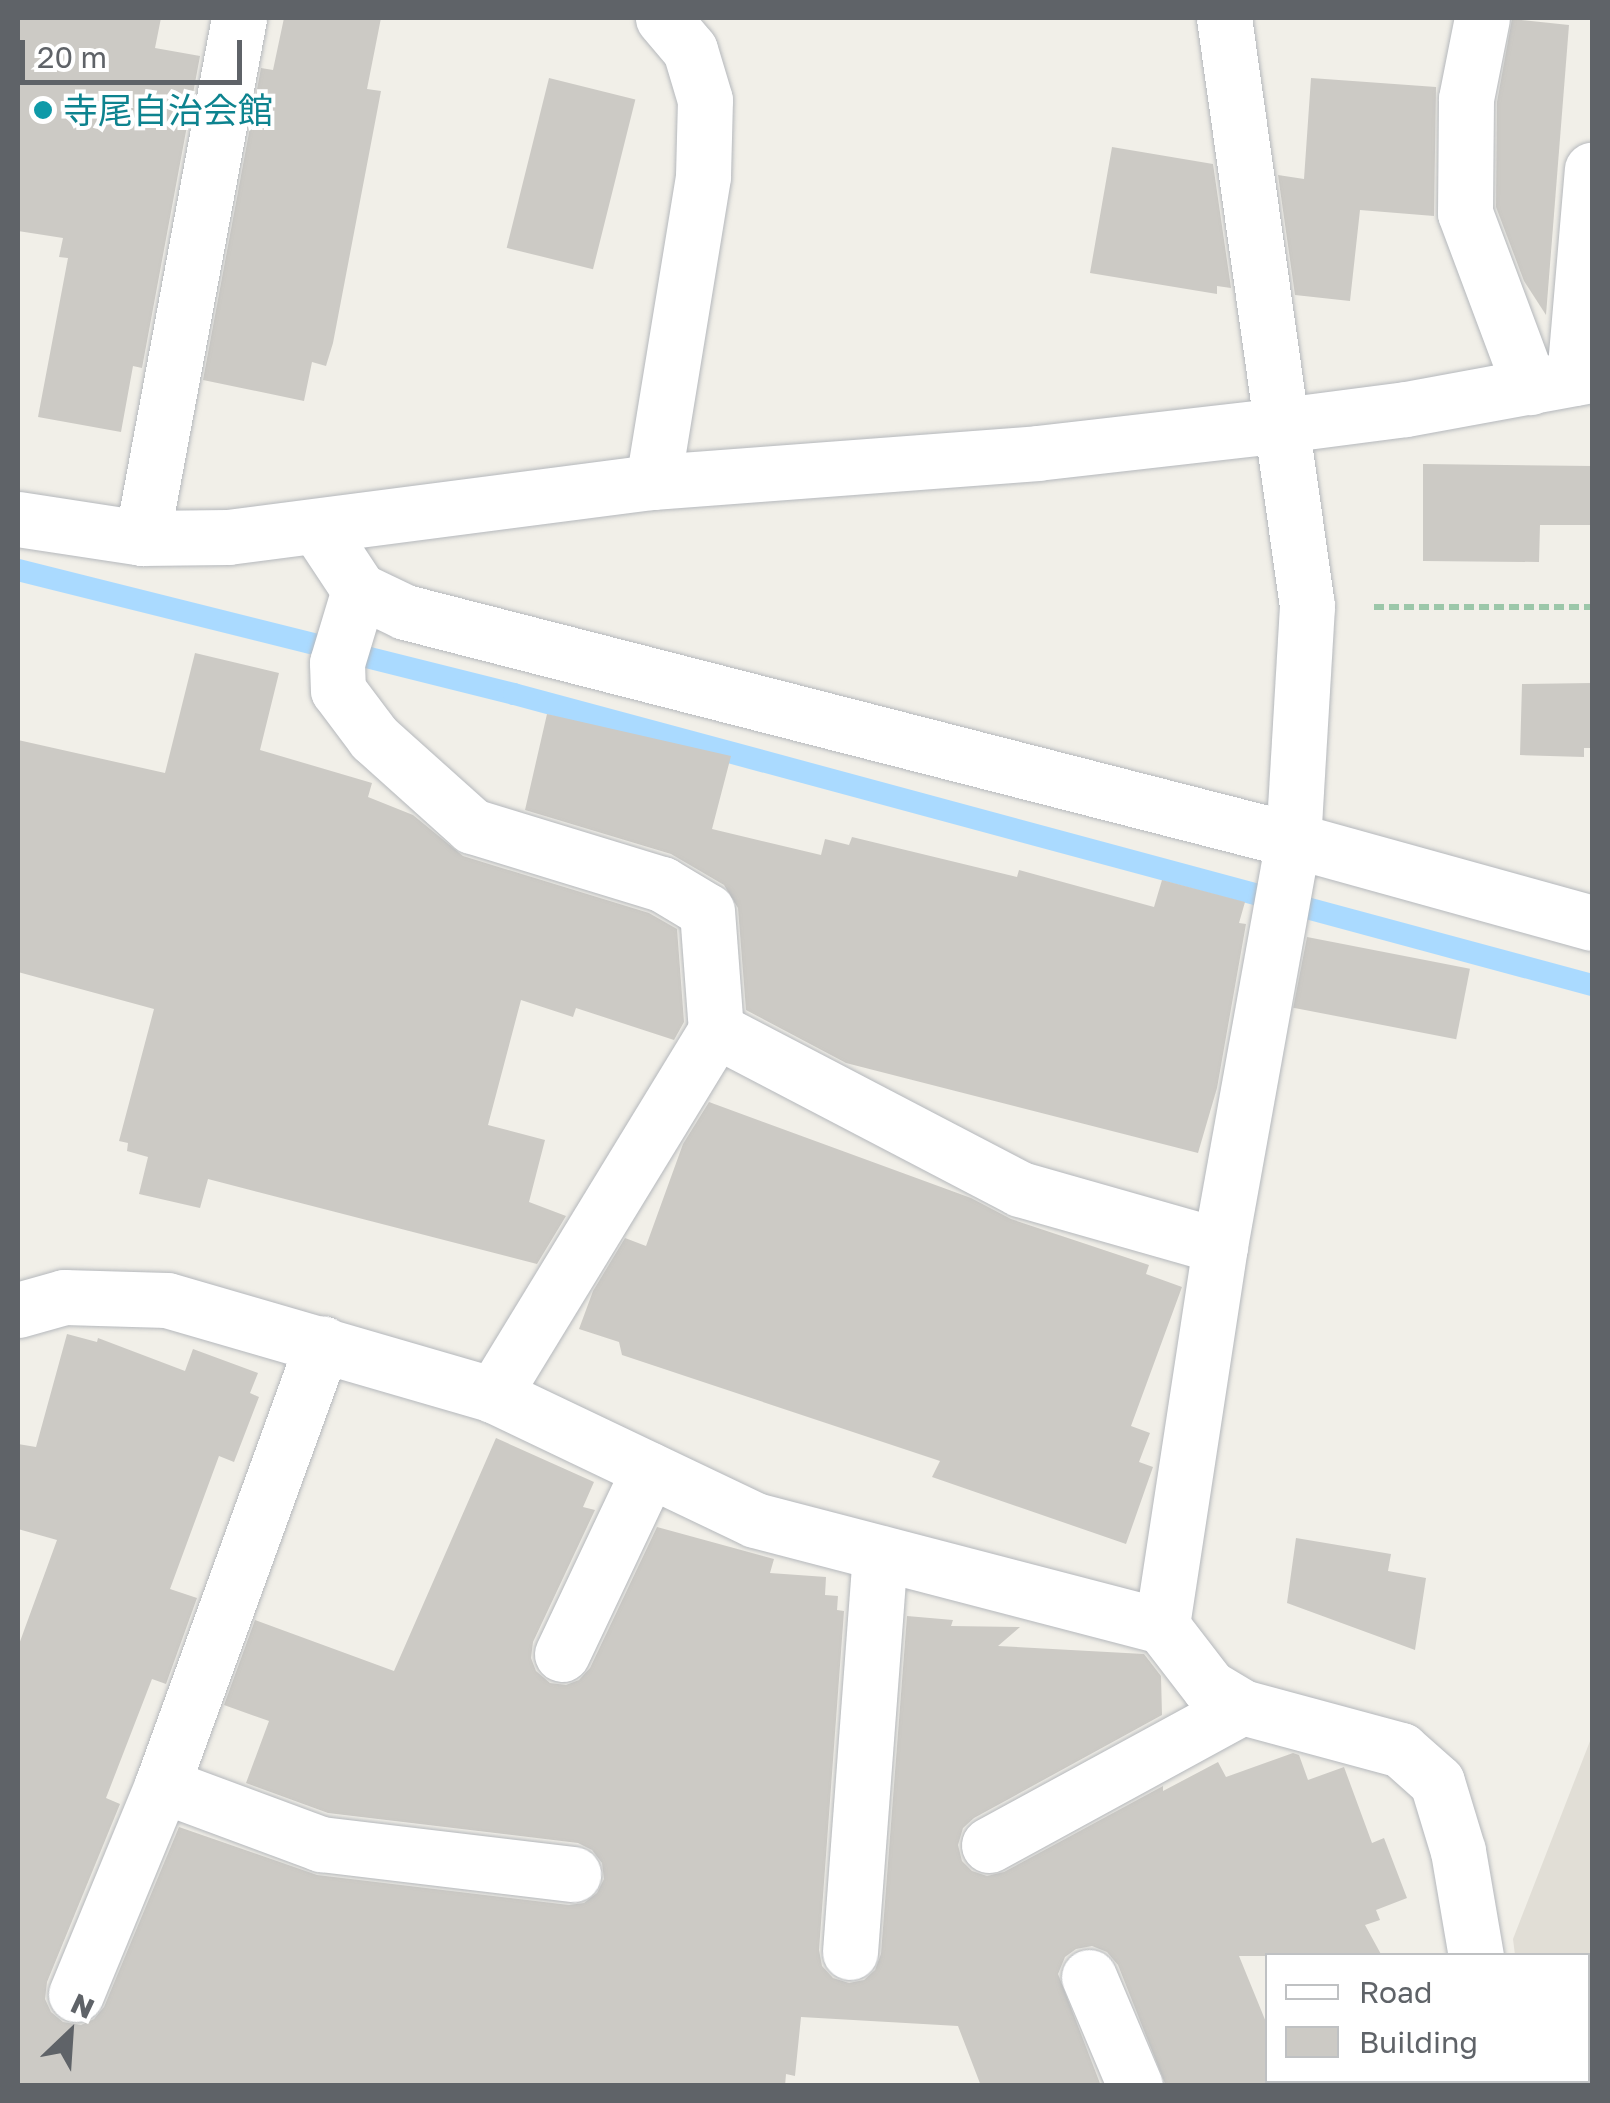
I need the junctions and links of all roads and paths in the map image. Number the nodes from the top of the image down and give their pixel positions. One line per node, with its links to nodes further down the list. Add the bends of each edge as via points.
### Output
1 (240, 18): 11 (street)
2 (1224, 18): 7 (street)
3 (1482, 18): 6 (street, via 1466,99 1465,213)
4 (683, 28): 8 (street, via 706,100 702,176)
5 (1592, 170): 6 (street)
6 (1565, 380): 7 (street)
7 (1283, 424): 8 (street, via 1037,453); 13 (street)
8 (653, 482): 10 (street)
9 (18, 519): 11 (street)
10 (318, 528): 11 (street); 12 (street)
11 (142, 538)
12 (359, 590): 15 (street, via 405,612); 17 (street, via 337,664 338,690 374,738 472,826 662,884 708,911)
13 (1307, 606): 14 (path); 15 (street)
14 (1592, 607)
15 (1293, 840): 16 (street); 18 (street)
16 (1592, 923)
17 (716, 1030): 18 (street, via 1020,1189); 21 (street)
18 (1220, 1246): 24 (street)
19 (18, 1310): 20 (street, via 64,1297 167,1300)
20 (322, 1343): 21 (street); 27 (street)
21 (493, 1396): 22 (street)
22 (649, 1470): 23 (street, via 754,1520); 25 (street)
23 (880, 1553): 24 (street); 30 (street)
24 (1162, 1626): 26 (street, via 1209,1687)
25 (562, 1654)
26 (1242, 1706): 28 (street); 31 (street, via 1400,1750 1437,1782 1455,1837)
27 (162, 1785): 29 (street, via 322,1844); 33 (street)
28 (989, 1845)
29 (573, 1874)
30 (850, 1952)
31 (1475, 1953)
32 (1090, 1977): 34 (street)
33 (76, 1994)
34 (1135, 2086)

